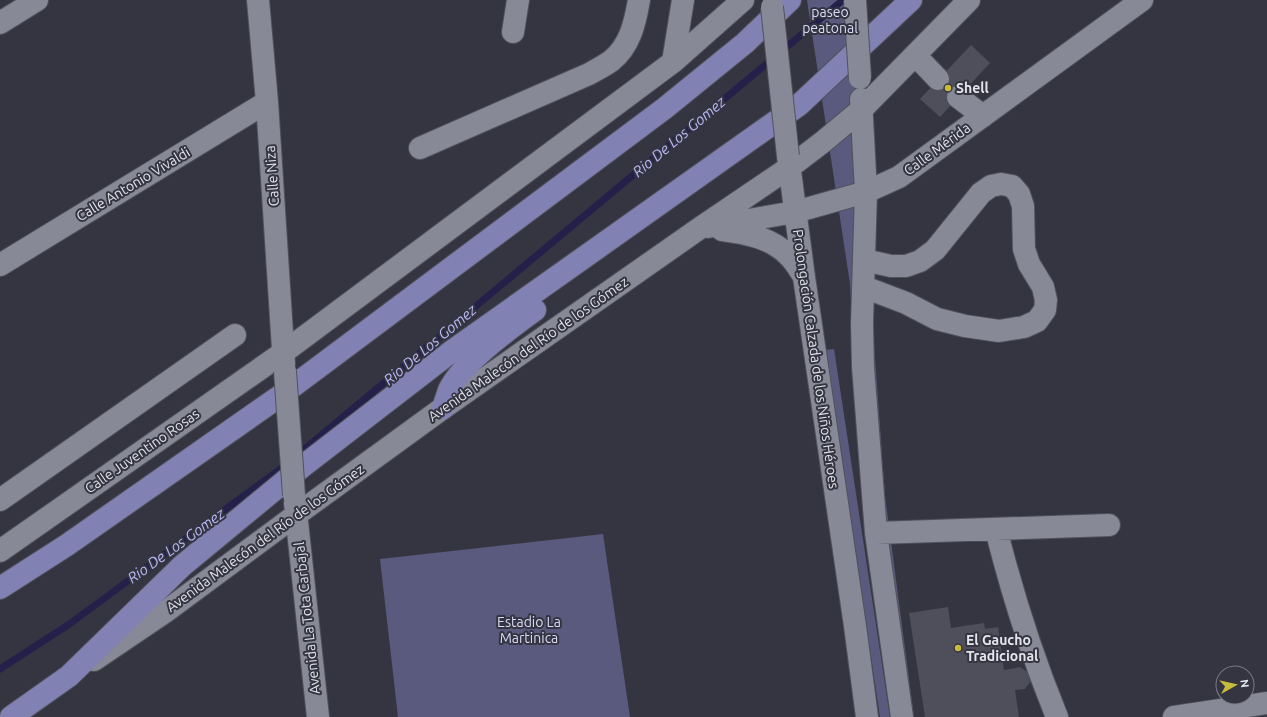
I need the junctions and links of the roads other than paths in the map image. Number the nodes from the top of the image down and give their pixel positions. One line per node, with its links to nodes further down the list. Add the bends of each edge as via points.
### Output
1 (37, 0): 12 (street)
2 (258, 0): 18 (street, Calle Niza)
3 (518, 0): 13 (street)
4 (638, 0): 22 (street, via 635,23 626,43 612,60 589,74)
5 (683, 0): 15 (street)
6 (743, 0): 15 (street)
7 (855, 0): 20 (street, bridge)
8 (969, 0): 14 (street, Avenida Malecón del Río de los Gómez)
9 (1142, 0): 21 (street, Calle Mérida)
10 (778, 2): 23 (street, Prolongación Calzada de los Niños Héroes, bridge); 40 (main road, via 745,43 665,108 286,392 67,545)
11 (910, 2): 19 (main road, Avenida Malecón del Río de los Gómez)
12 (0, 23)
13 (512, 32)
14 (915, 54): 16 (street); 20 (street, Avenida Malecón del Río de los Gómez)
15 (673, 62): 32 (street)
16 (938, 79)
17 (958, 97): 21 (street)
18 (266, 102): 28 (street, Calle Antonio Vivaldi); 32 (street, Calle Niza)
19 (799, 105): 33 (main road, via 762,146 491,344 459,376); 41 (main road, Avenida Malecón del Río de los Gómez, via 452,351 303,466 182,566)
20 (861, 110): 23 (street, Avenida Malecón del Río de los Gómez, via 824,141); 24 (street)
21 (983, 116): 24 (street, Calle Mérida, via 899,177)
22 (420, 148)
23 (789, 161): 25 (street, Prolongación Calzada de los Niños Héroes); 26 (street, Avenida Malecón del Río de los Gómez)
24 (866, 192): 25 (street, Calle Mérida); 27 (street)
25 (795, 212): 26 (street, Calle Mérida); 29 (street, Prolongación Calzada de los Niños Héroes)
26 (700, 228): 29 (street, via 732,231 764,239 790,257); 33 (street, Avenida Malecón del Río de los Gómez)
27 (864, 260): 30 (street); 30 (street, via 891,266 906,266 920,262 934,250 982,193 991,186 1012,186 1019,194 1023,206 1024,249 1028,264 1044,287 1046,300 1045,310 1037,321 1024,328 999,331 937,319 906,303)
28 (0, 265)
29 (804, 277): 45 (street, Prolongación Calzada de los Niños Héroes, via 856,626)
30 (864, 287): 38 (street, via 863,367)
31 (235, 335): 34 (street)
32 (284, 361): 35 (street, Avenida La Tota Carbajal, bridge); 39 (street, Calle Juventino Rosas)
33 (443, 408): 35 (street, Avenida Malecón del Río de los Gómez)
34 (0, 500)
35 (295, 505): 41 (street, Avenida Malecón del Río de los Gómez, via 165,612); 44 (street, Avenida La Tota Carbajal)
36 (1109, 525): 37 (street)
37 (996, 529): 38 (street); 47 (street, via 1017,606)
38 (876, 532): 46 (street)
39 (0, 551)
40 (0, 588)
41 (69, 676): 43 (main road, Avenida Malecón del Río de los Gómez)
42 (1267, 703): 48 (street)
43 (11, 717)
44 (318, 717)
45 (867, 717)
46 (902, 717)
47 (1056, 717)
48 (1174, 717)

